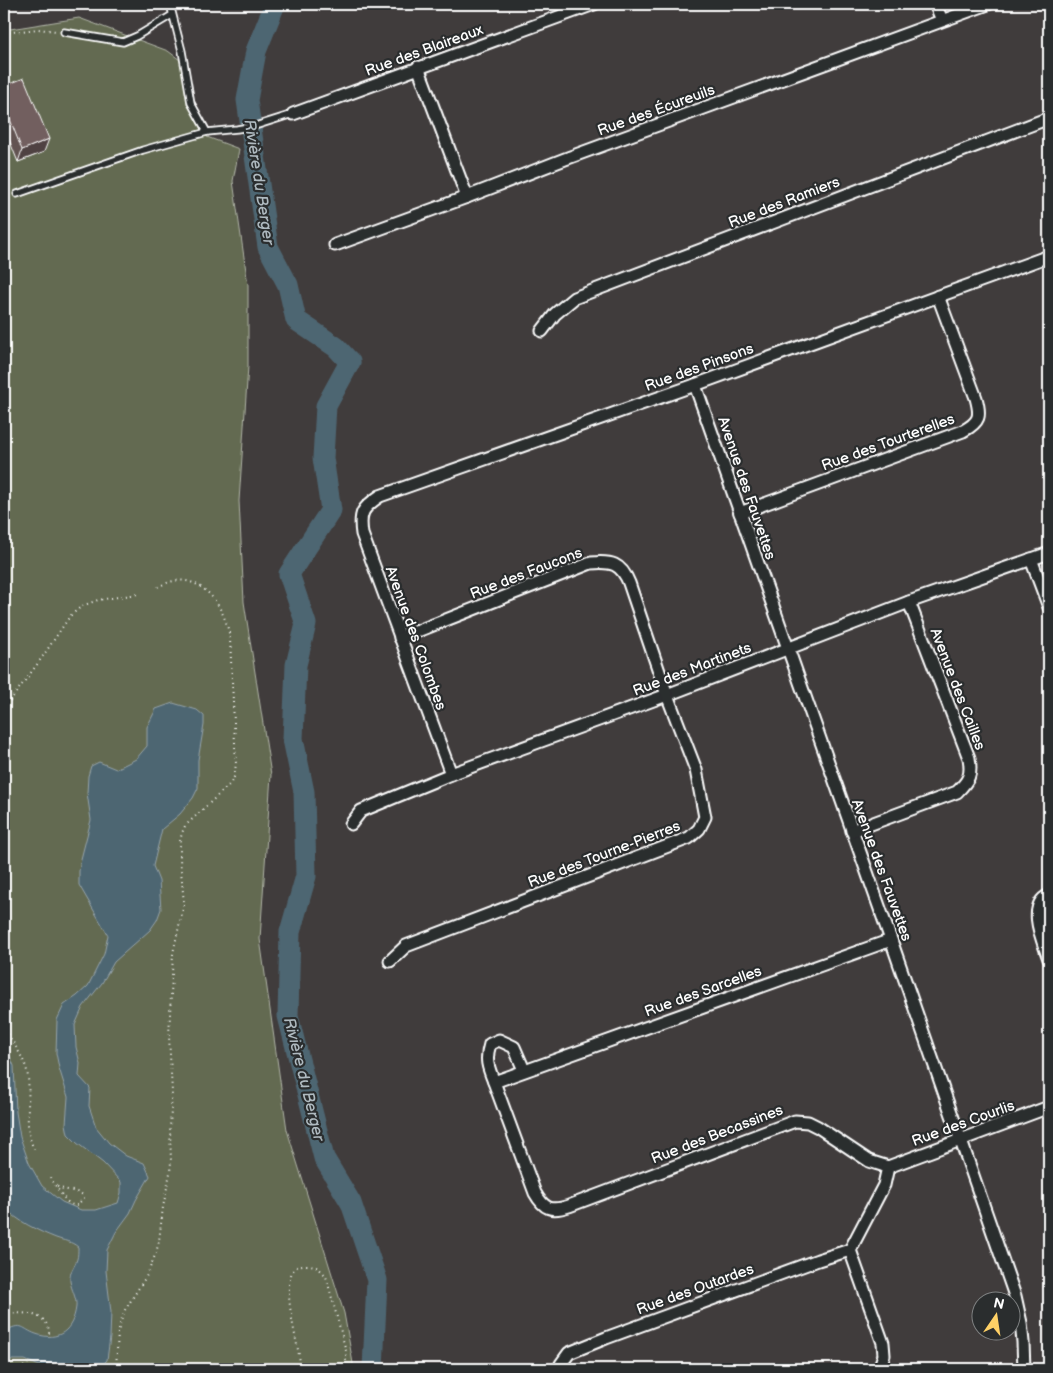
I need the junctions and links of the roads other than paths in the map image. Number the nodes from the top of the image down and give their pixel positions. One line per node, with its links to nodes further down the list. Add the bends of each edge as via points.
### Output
1 (170, 4): 5 (lane)
2 (594, 4): 8 (street, Rue des Blaireaux)
3 (935, 4): 6 (street)
4 (988, 4): 6 (street, Rue des Écureuils)
5 (172, 15): 7 (lane, via 123,42); 11 (lane, via 191,103)
6 (942, 20): 13 (street, Rue des Écureuils)
7 (64, 32)
8 (418, 67): 9 (street, Rue des Blaireaux); 13 (street)
9 (293, 114): 11 (lane, via 255,126)
10 (1049, 118): 17 (street, Rue des Ramiers, via 574,298 555,314)
11 (207, 132): 12 (lane, via 143,150)
12 (17, 194)
13 (467, 197): 14 (street, Rue des Écureuils)
14 (335, 245)
15 (1049, 256): 16 (street, Rue des Pinsons)
16 (938, 296): 18 (street, Rue des Pinsons); 20 (street, Rue des Tourterelles, via 976,398 978,420 972,427)
17 (542, 331)
18 (695, 385): 19 (street, Rue des Pinsons, via 380,496); 20 (street, Avenue des Fauvettes)
19 (362, 511): 25 (street, Avenue des Colombes, via 362,534)
20 (740, 514): 26 (street, Avenue des Fauvettes)
21 (1049, 553): 22 (street, Rue des Martinets)
22 (1031, 559): 23 (street, Rue des Martinets); 24 (street)
23 (909, 602): 26 (street, Rue des Martinets); 30 (street, Avenue des Cailles, via 969,758 970,775 957,792)
24 (1049, 607)
25 (400, 638): 27 (street, Rue des Faucons, via 591,563 604,561 617,565 625,574); 28 (street, Avenue des Colombes)
26 (788, 648): 27 (street, Rue des Martinets); 30 (street, Avenue des Fauvettes)
27 (667, 695): 28 (street, Rue des Martinets); 34 (street, Rue des Tourne-Pierres, via 696,770 705,817 700,829 689,838 406,946)
28 (451, 774): 29 (street, Rue des Martinets, via 361,811)
29 (351, 824)
30 (852, 830): 32 (street, Avenue des Fauvettes)
31 (1049, 895): 33 (street, via 1038,906 1038,916)
32 (891, 940): 35 (street, Rue des Sarcelles); 38 (street, Avenue des Fauvettes)
33 (1049, 958)
34 (390, 961)
35 (524, 1070): 36 (street, Rue des Sarcelles); 36 (street, via 514,1047 499,1040 490,1044 487,1053 487,1065)
36 (494, 1082): 39 (street, Rue des Becassines, via 535,1193 541,1203 550,1208 569,1206 795,1121 813,1124 869,1161)
37 (1049, 1107): 38 (street, Rue des Courlis)
38 (961, 1139): 39 (street, Rue des Courlis); 43 (street, Avenue des Fauvettes, via 1015,1296 1021,1323)
39 (888, 1167): 40 (street, via 884,1185)
40 (850, 1250): 41 (street, Rue des Outardes, via 569,1353); 42 (street, via 883,1343 884,1356)
41 (561, 1369)
42 (879, 1369)
43 (1024, 1369)

